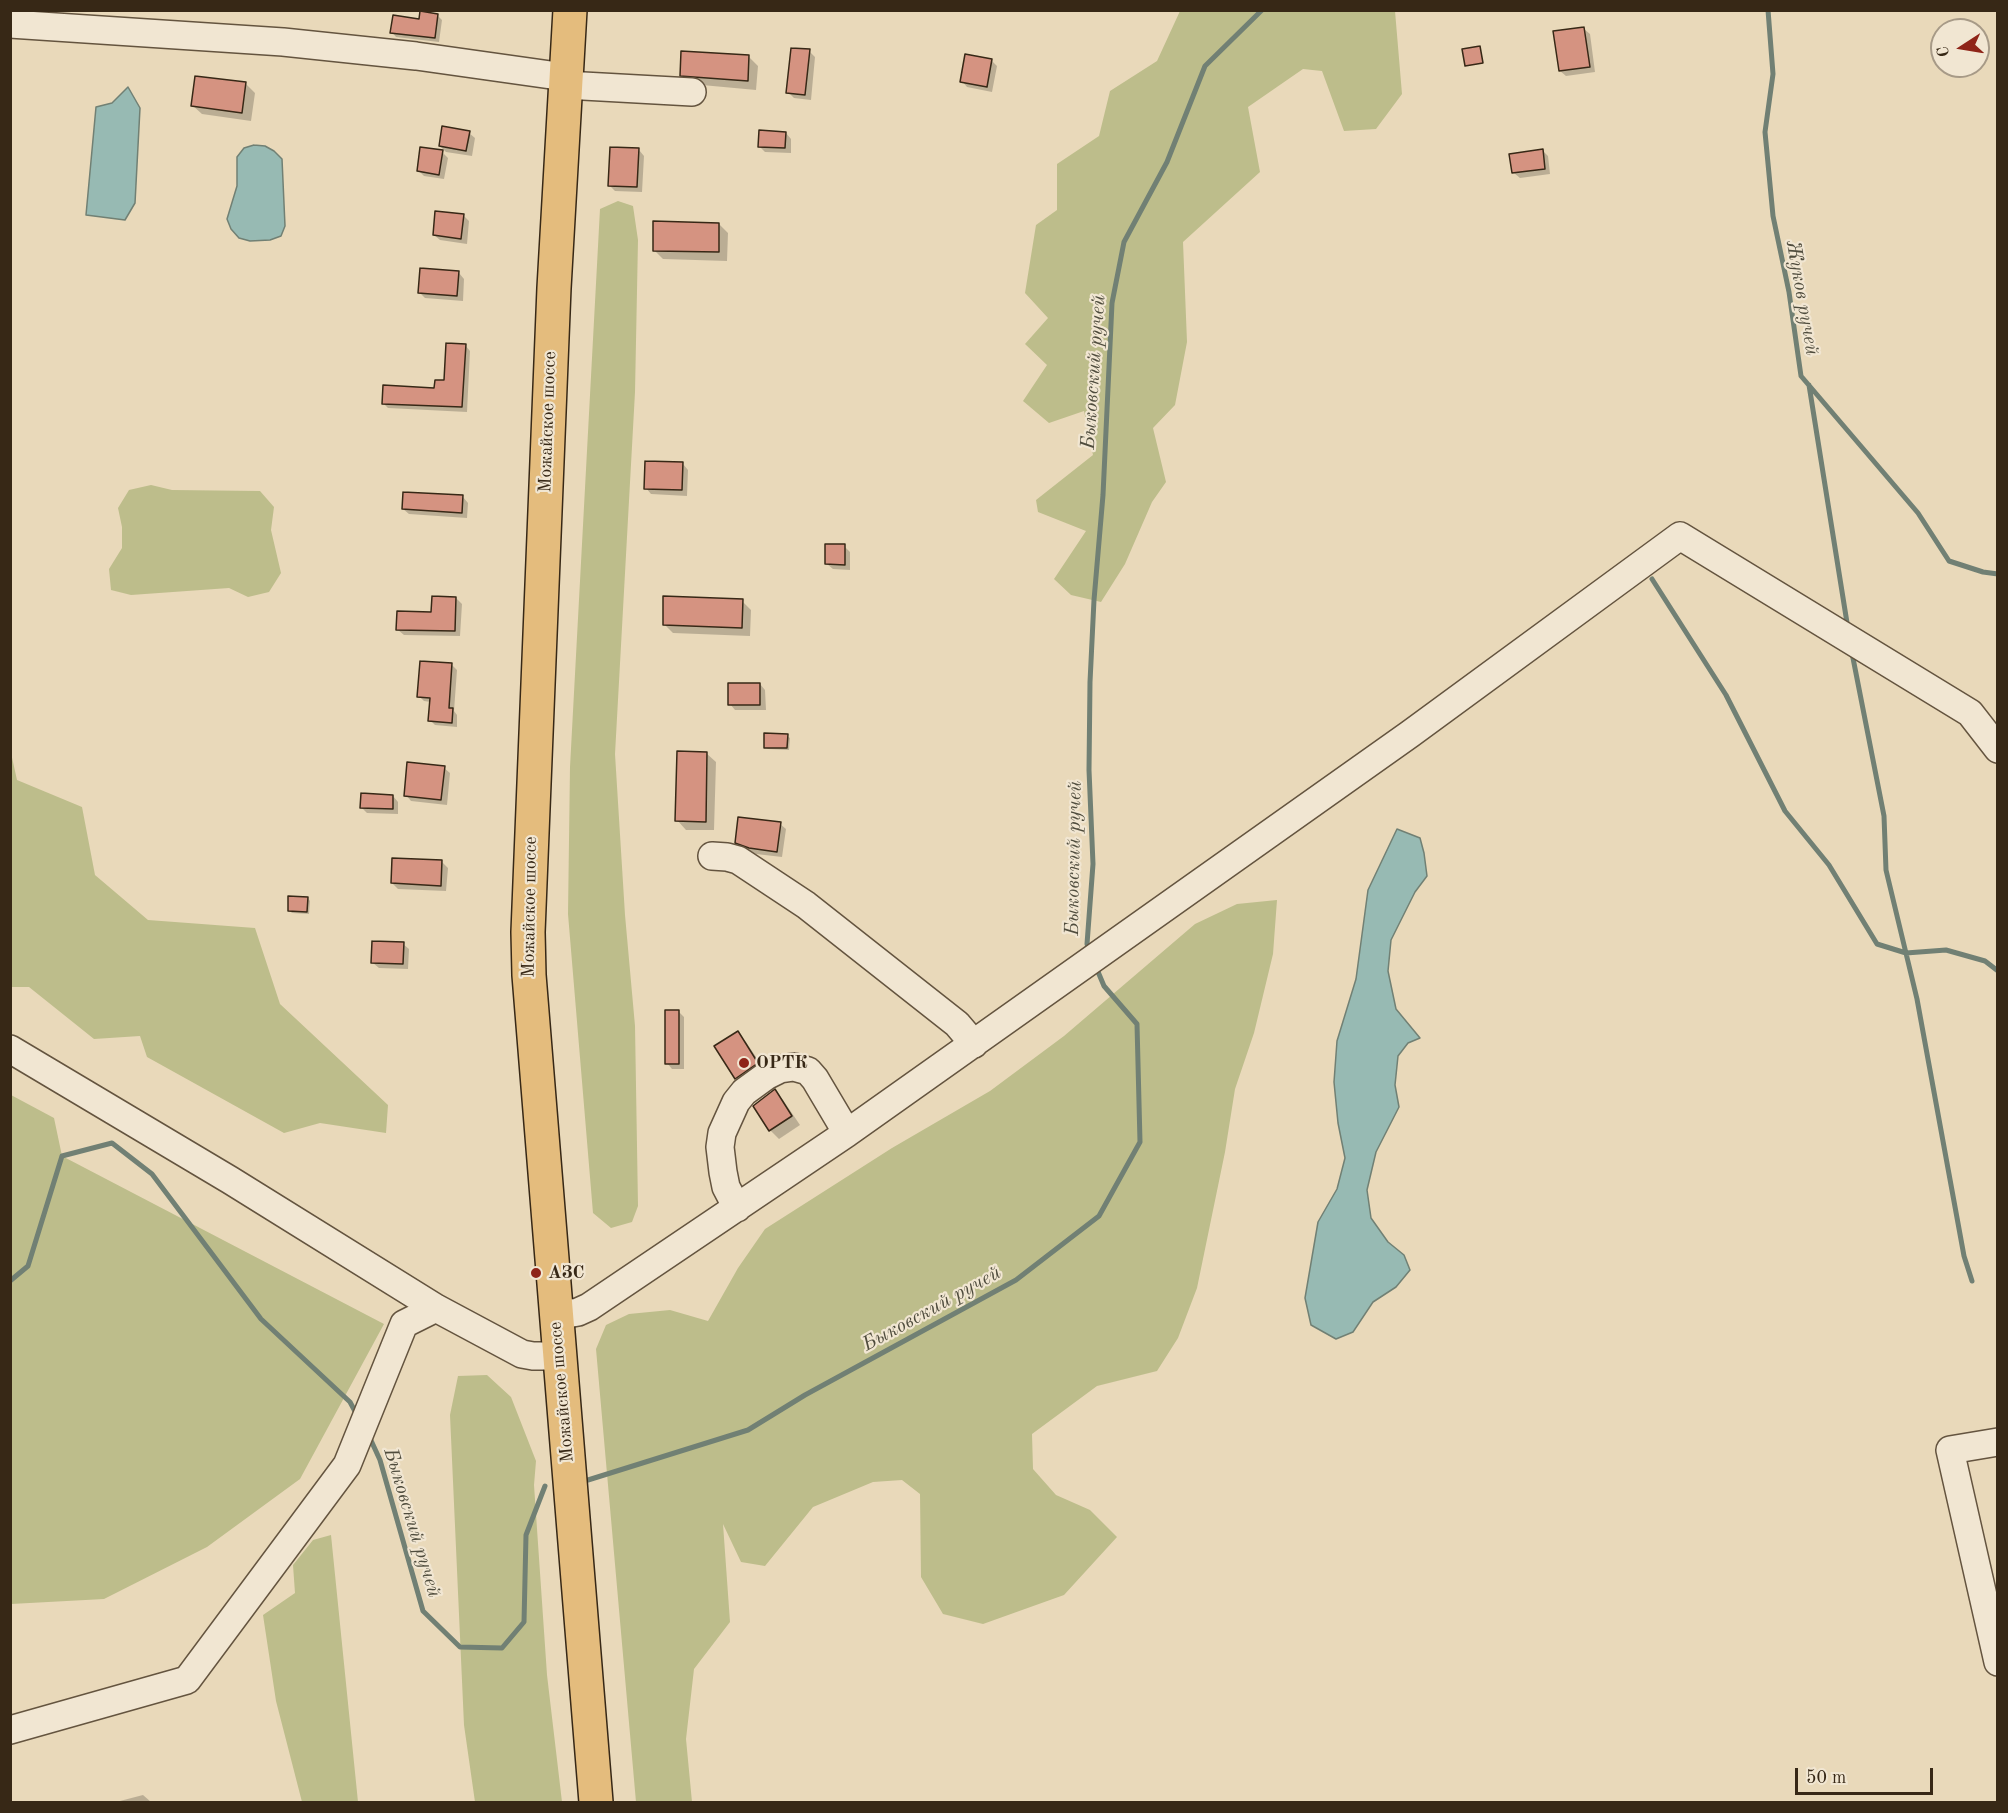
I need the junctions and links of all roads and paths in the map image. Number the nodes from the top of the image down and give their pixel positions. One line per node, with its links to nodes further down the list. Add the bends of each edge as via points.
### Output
1 (570, 10): 3 (main road, Можайское шоссе)
2 (10, 24): 3 (street, via 294,43 416,56)
3 (565, 81): 4 (street); 12 (main road, Можайское шоссе, via 528,932)
4 (692, 92)
5 (1998, 749): 7 (street, via 1970,714 1680,536 1410,734)
6 (712, 856): 7 (street, via 738,860 806,906 957,1024)
7 (974, 1044): 9 (street)
8 (10, 1049): 11 (street)
9 (847, 1133): 10 (street); 10 (street, via 808,1071 794,1067 766,1076 736,1102 722,1133 723,1172)
10 (736, 1208): 12 (street, via 589,1307)
11 (436, 1308): 13 (street, via 522,1354); 16 (street, via 404,1324 347,1465 187,1680)
12 (556, 1317): 13 (main road, Можайское шоссе)
13 (558, 1356): 17 (main road, Можайское шоссе)
14 (1998, 1442): 15 (street, via 1950,1450)
15 (1998, 1662)
16 (10, 1730)
17 (596, 1803)

